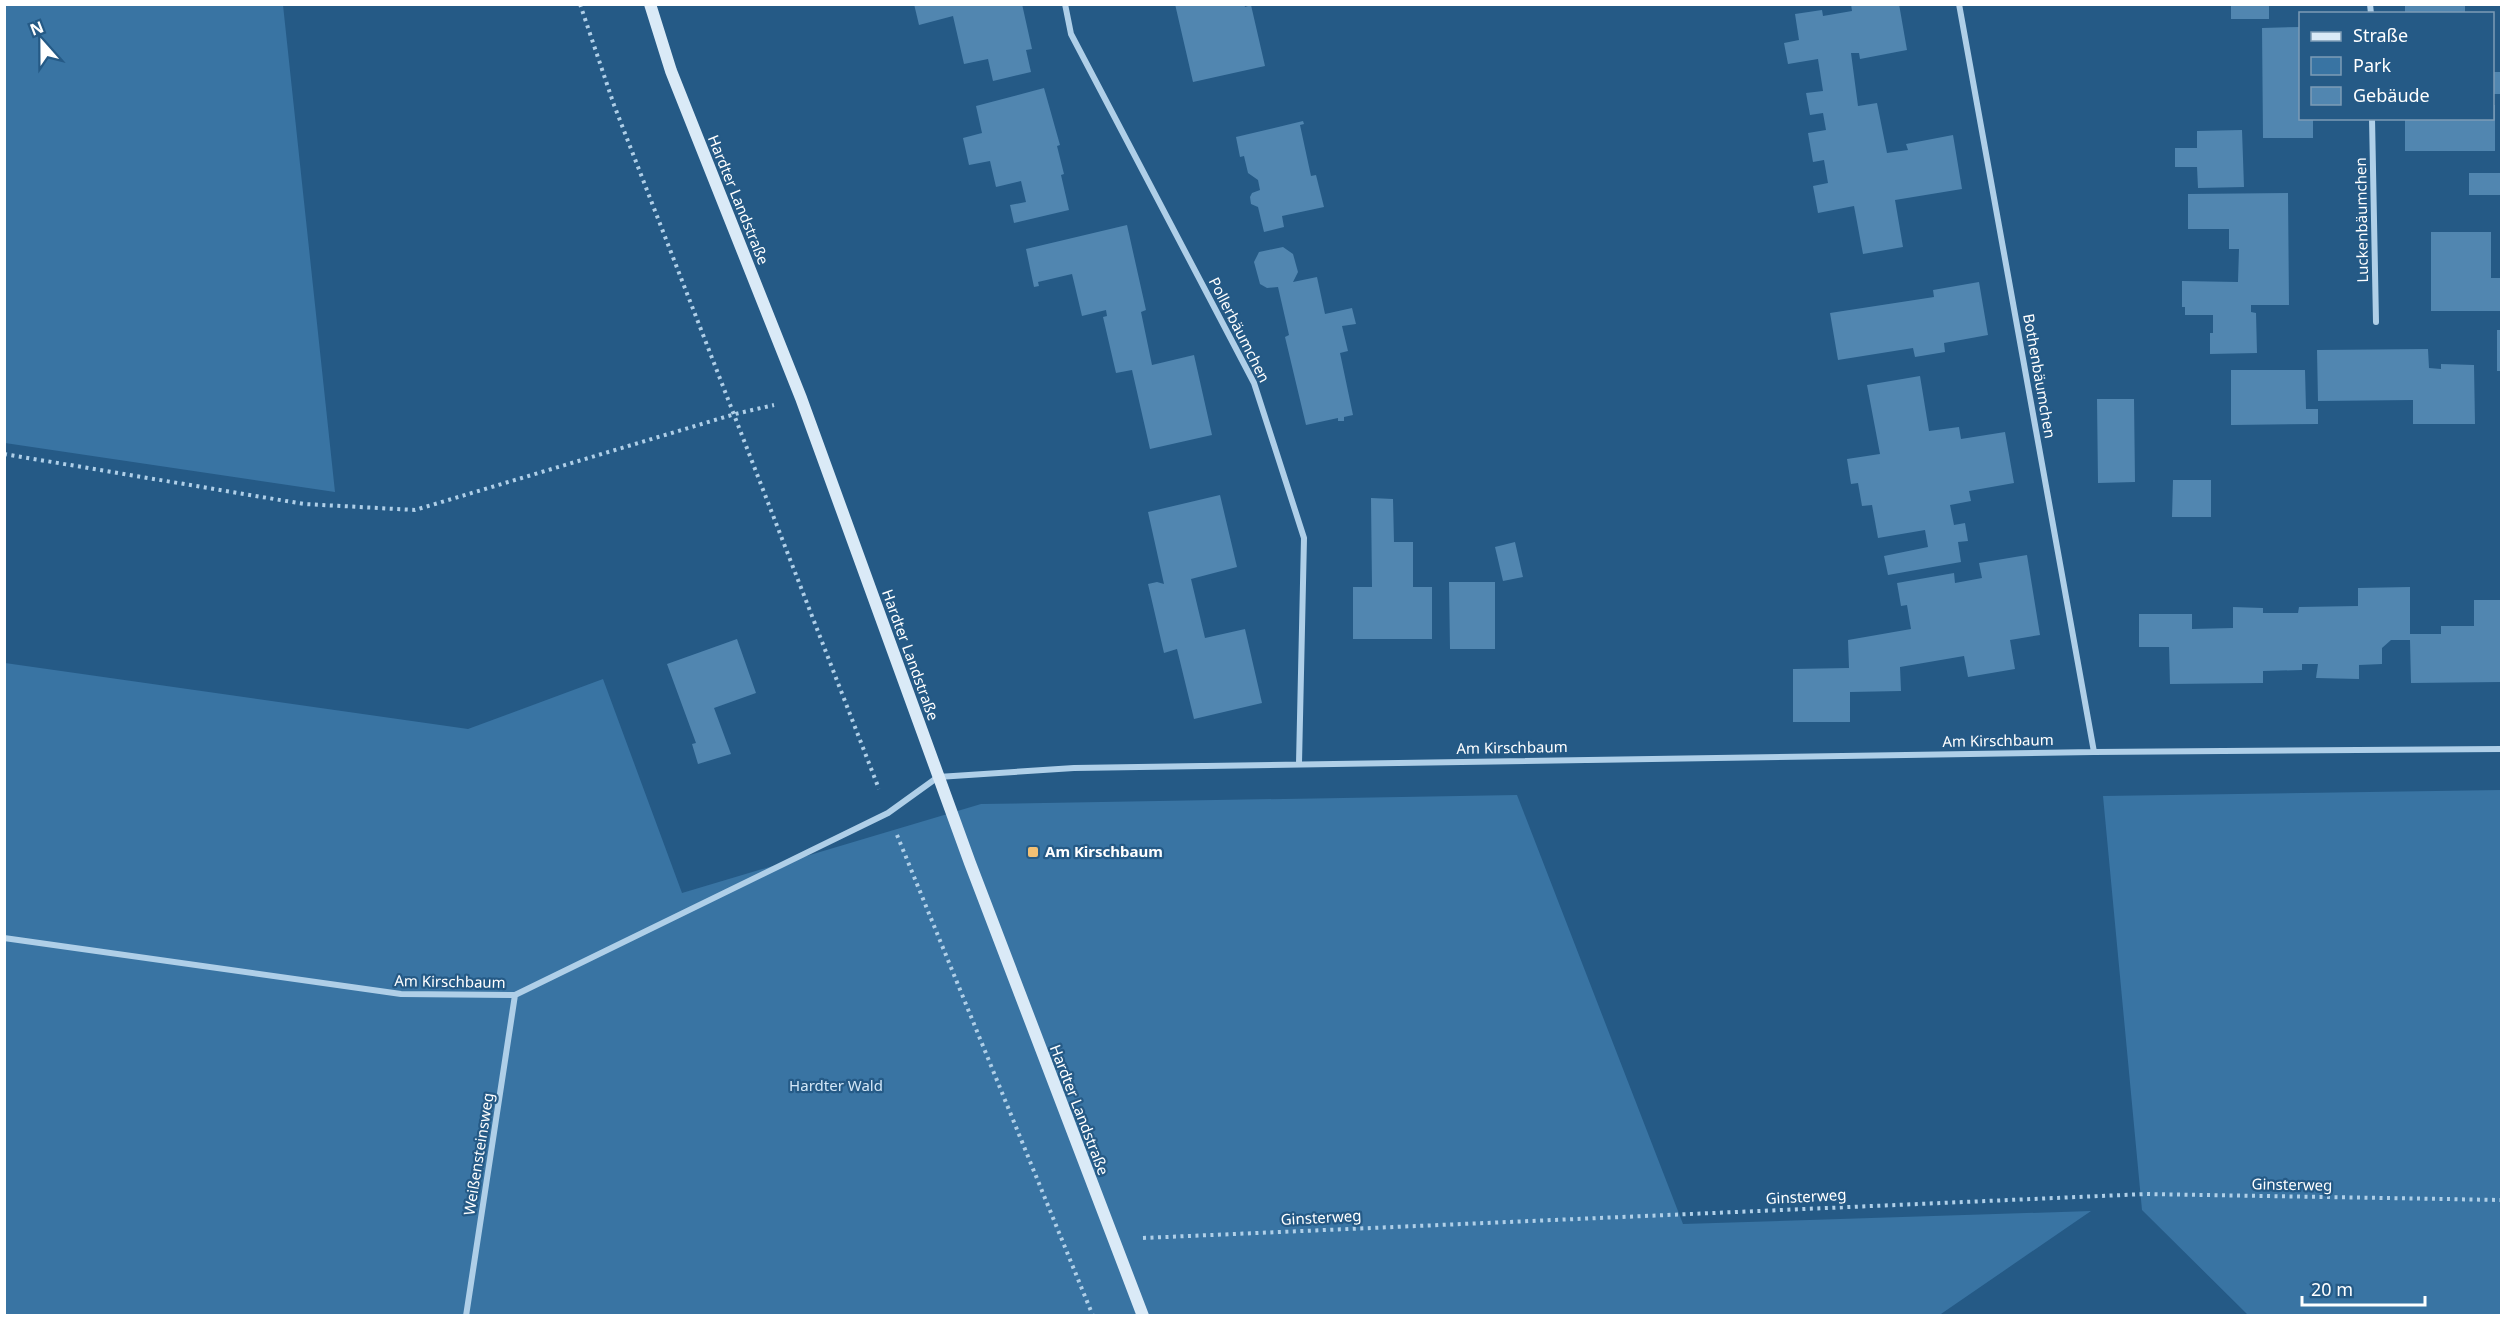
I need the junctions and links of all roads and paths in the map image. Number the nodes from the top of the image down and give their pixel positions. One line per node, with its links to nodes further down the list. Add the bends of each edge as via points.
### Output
1 (580, 4): 8 (path, via 614,105)
2 (650, 4): 7 (main road, Hardter Landstraße, via 670,71)
3 (1065, 4): 12 (street, Pollerbäumchen, via 1071,34 1254,383 1304,538)
4 (1959, 4): 11 (street, Bothenbäumchen)
5 (2372, 120): 6 (street, Luckenbäumchen)
6 (2376, 321)
7 (801, 398): 8 (path); 13 (main road, Hardter Landstraße)
8 (735, 414): 9 (path, via 414,510 304,504); 14 (path)
9 (4, 454)
10 (2502, 749): 11 (street, Am Kirschbaum)
11 (2094, 752): 12 (street, Am Kirschbaum)
12 (1299, 763): 13 (street, Am Kirschbaum, via 1074,768)
13 (938, 777): 14 (street, Am Kirschbaum); 18 (main road, Hardter Landstraße)
14 (888, 813): 16 (street, Am Kirschbaum); 20 (path)
15 (4, 938): 16 (street, Am Kirschbaum, via 401,994)
16 (515, 995): 19 (street, Weißensteinsweg)
17 (2502, 1200): 18 (path, Ginsterweg, via 2146,1194)
18 (1112, 1240): 21 (main road, Hardter Landstraße)
19 (466, 1316)
20 (1093, 1316)
21 (1143, 1316)

